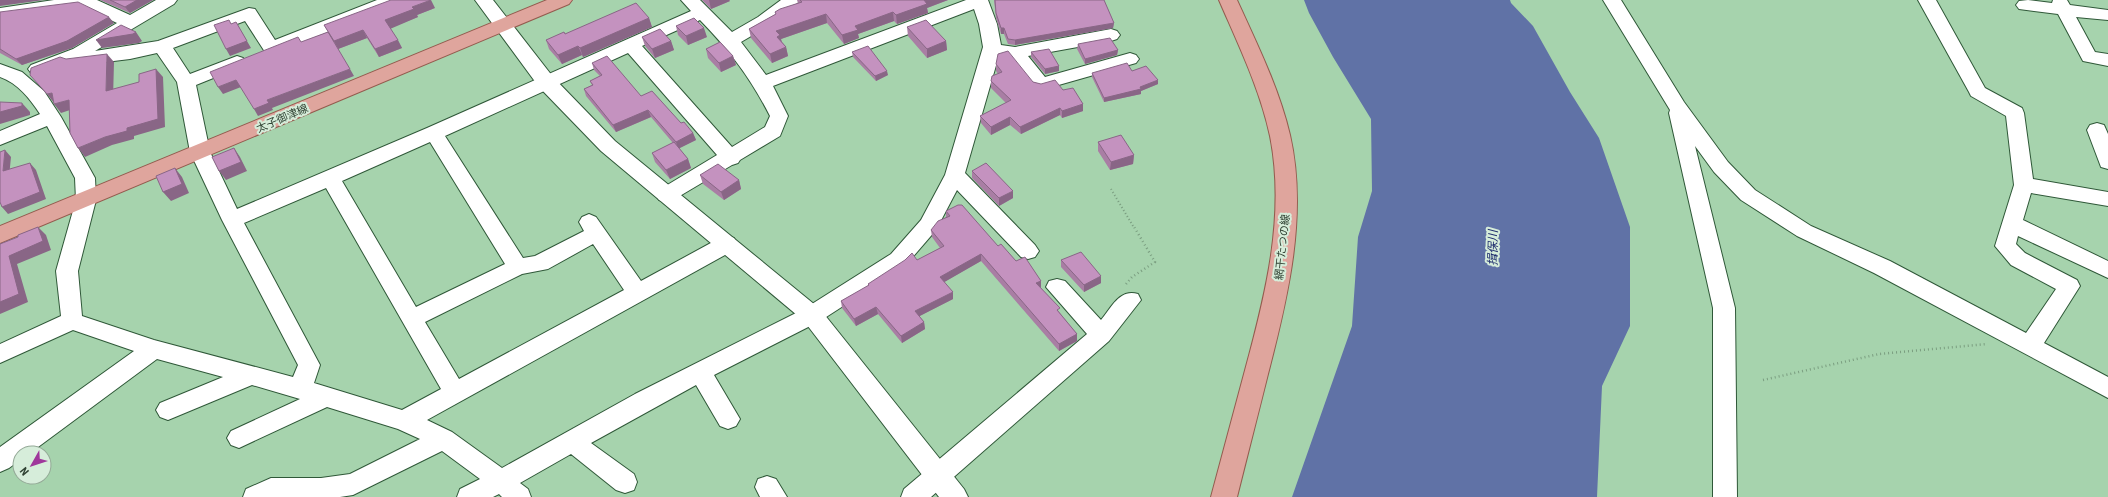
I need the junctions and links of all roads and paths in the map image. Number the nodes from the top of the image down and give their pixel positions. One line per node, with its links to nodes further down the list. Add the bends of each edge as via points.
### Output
1 (168, 0): 15 (street)
2 (393, 0): 22 (street)
3 (484, 0): 16 (street)
4 (563, 0): 16 (main road, 太子御津線)
5 (792, 0): 18 (street, via 764,21)
6 (979, 0): 21 (street, via 988,24); 30 (street)
7 (1228, 0): 86 (main road, 網干たつの線, via 1268,97 1280,136 1285,177 1286,226 1277,297)
8 (1612, 0): 31 (street)
9 (1927, 0): 41 (street, via 1978,92 2015,113)
10 (2025, 5): 11 (street)
11 (2062, 5): 14 (street); 25 (street, via 2089,57)
12 (695, 6): 18 (street); 19 (street)
13 (0, 13): 15 (street, via 90,3)
14 (2108, 15)
15 (130, 22): 26 (street, via 79,53)
16 (504, 25): 29 (street); 36 (main road, 太子御津線)
17 (1110, 35): 23 (street)
18 (730, 41): 30 (street)
19 (631, 45): 29 (street); 38 (street)
20 (162, 46): 22 (street, via 249,13); 26 (street, via 130,53); 28 (street)
21 (992, 47): 23 (street); 39 (street)
22 (259, 53): 28 (street)
23 (1015, 53): 24 (street, via 1041,84)
24 (1130, 60)
25 (2108, 60)
26 (56, 62): 27 (street)
27 (8, 73): 32 (street, via 37,95)
28 (186, 82): 36 (street)
29 (546, 82): 34 (street); 43 (street, via 608,146)
30 (762, 82): 38 (street, via 779,116 776,124 773,131)
31 (1677, 106): 61 (street, via 1721,167 1748,195 1804,231 1882,267); 87 (street, via 1724,308)
32 (52, 117): 35 (street); 45 (street, via 85,178)
33 (2097, 130): 37 (street)
34 (434, 133): 40 (street); 51 (street)
35 (0, 138)
36 (200, 152): 45 (main road, 太子御津線); 46 (street)
37 (2107, 155)
38 (731, 158): 43 (street)
39 (955, 175): 50 (street); 56 (street, via 928,225 898,260)
40 (330, 177): 46 (street); 57 (street)
41 (2024, 185): 44 (street); 47 (street)
42 (1111, 189): 55 (path, via 1155,262 1150,268 1129,279 1126,286)
43 (666, 195): 49 (street)
44 (2108, 199)
45 (86, 200): 48 (main road, 太子御津線); 58 (street, via 67,271)
46 (232, 220): 68 (street, via 309,365)
47 (2012, 224): 52 (street); 61 (street, via 2005,246 2018,259 2068,286)
48 (0, 235)
49 (727, 244): 54 (street); 56 (street)
50 (1028, 251)
51 (518, 267): 54 (street, via 540,263 593,227); 57 (street)
52 (2108, 270)
53 (1057, 287): 59 (street)
54 (638, 293): 69 (street)
55 (1130, 300): 59 (street)
56 (812, 315): 64 (street); 78 (street)
57 (412, 319): 69 (street)
58 (72, 321): 62 (street); 63 (street)
59 (1101, 335): 78 (street)
60 (1990, 344): 66 (path, via 1879,354)
61 (2030, 346): 67 (street)
62 (154, 349): 65 (street); 77 (street)
63 (0, 354)
64 (700, 372): 72 (street); 76 (street)
65 (252, 376): 68 (street); 71 (street)
66 (1763, 380)
67 (2108, 388)
68 (300, 389): 70 (street)
69 (455, 393): 73 (street)
70 (326, 397): 73 (street); 74 (street)
71 (168, 410)
72 (728, 420)
73 (404, 421): 75 (street)
74 (239, 438)
75 (444, 439): 79 (street); 81 (street, via 353,484 321,489 271,488)
76 (573, 440): 79 (street); 80 (street, via 585,453)
77 (0, 461)
78 (938, 476): 84 (street); 85 (street)
79 (501, 481): 82 (street); 83 (street)
80 (625, 482)
81 (255, 497)
82 (469, 497)
83 (519, 497)
84 (913, 497)
85 (955, 497)
86 (1224, 497)
87 (1725, 497)

